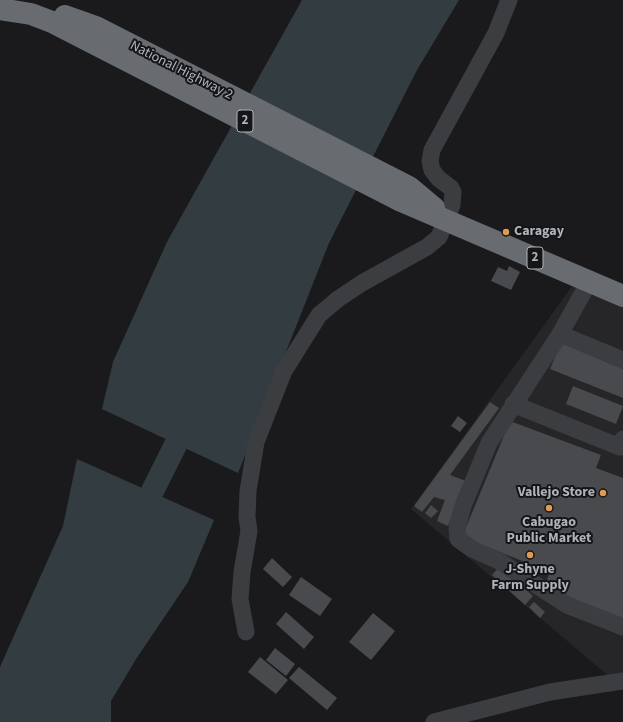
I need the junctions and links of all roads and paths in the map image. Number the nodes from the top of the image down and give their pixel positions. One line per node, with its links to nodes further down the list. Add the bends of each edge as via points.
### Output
1 (509, 0): 3 (street, via 496,33 432,150 432,170 453,192)
2 (5, 9): 3 (highway, National Highway 2 / 2, via 31,14 92,34 405,194)
3 (447, 220): 4 (highway, National Highway 2 / 2); 11 (street, via 435,242 362,283 319,315 284,371 256,442 248,491 249,531 240,599)
4 (589, 282): 5 (highway, National Highway 2 / 2); 6 (street)
5 (623, 296)
6 (560, 334): 7 (street); 8 (street)
7 (623, 360)
8 (514, 404): 9 (street, via 620,447); 10 (street, via 489,443 463,506 457,528 458,539 472,549 499,561 567,605)
9 (623, 439)
10 (623, 627)
11 (246, 632)
12 (623, 681): 13 (street, via 550,692)
13 (434, 722)

